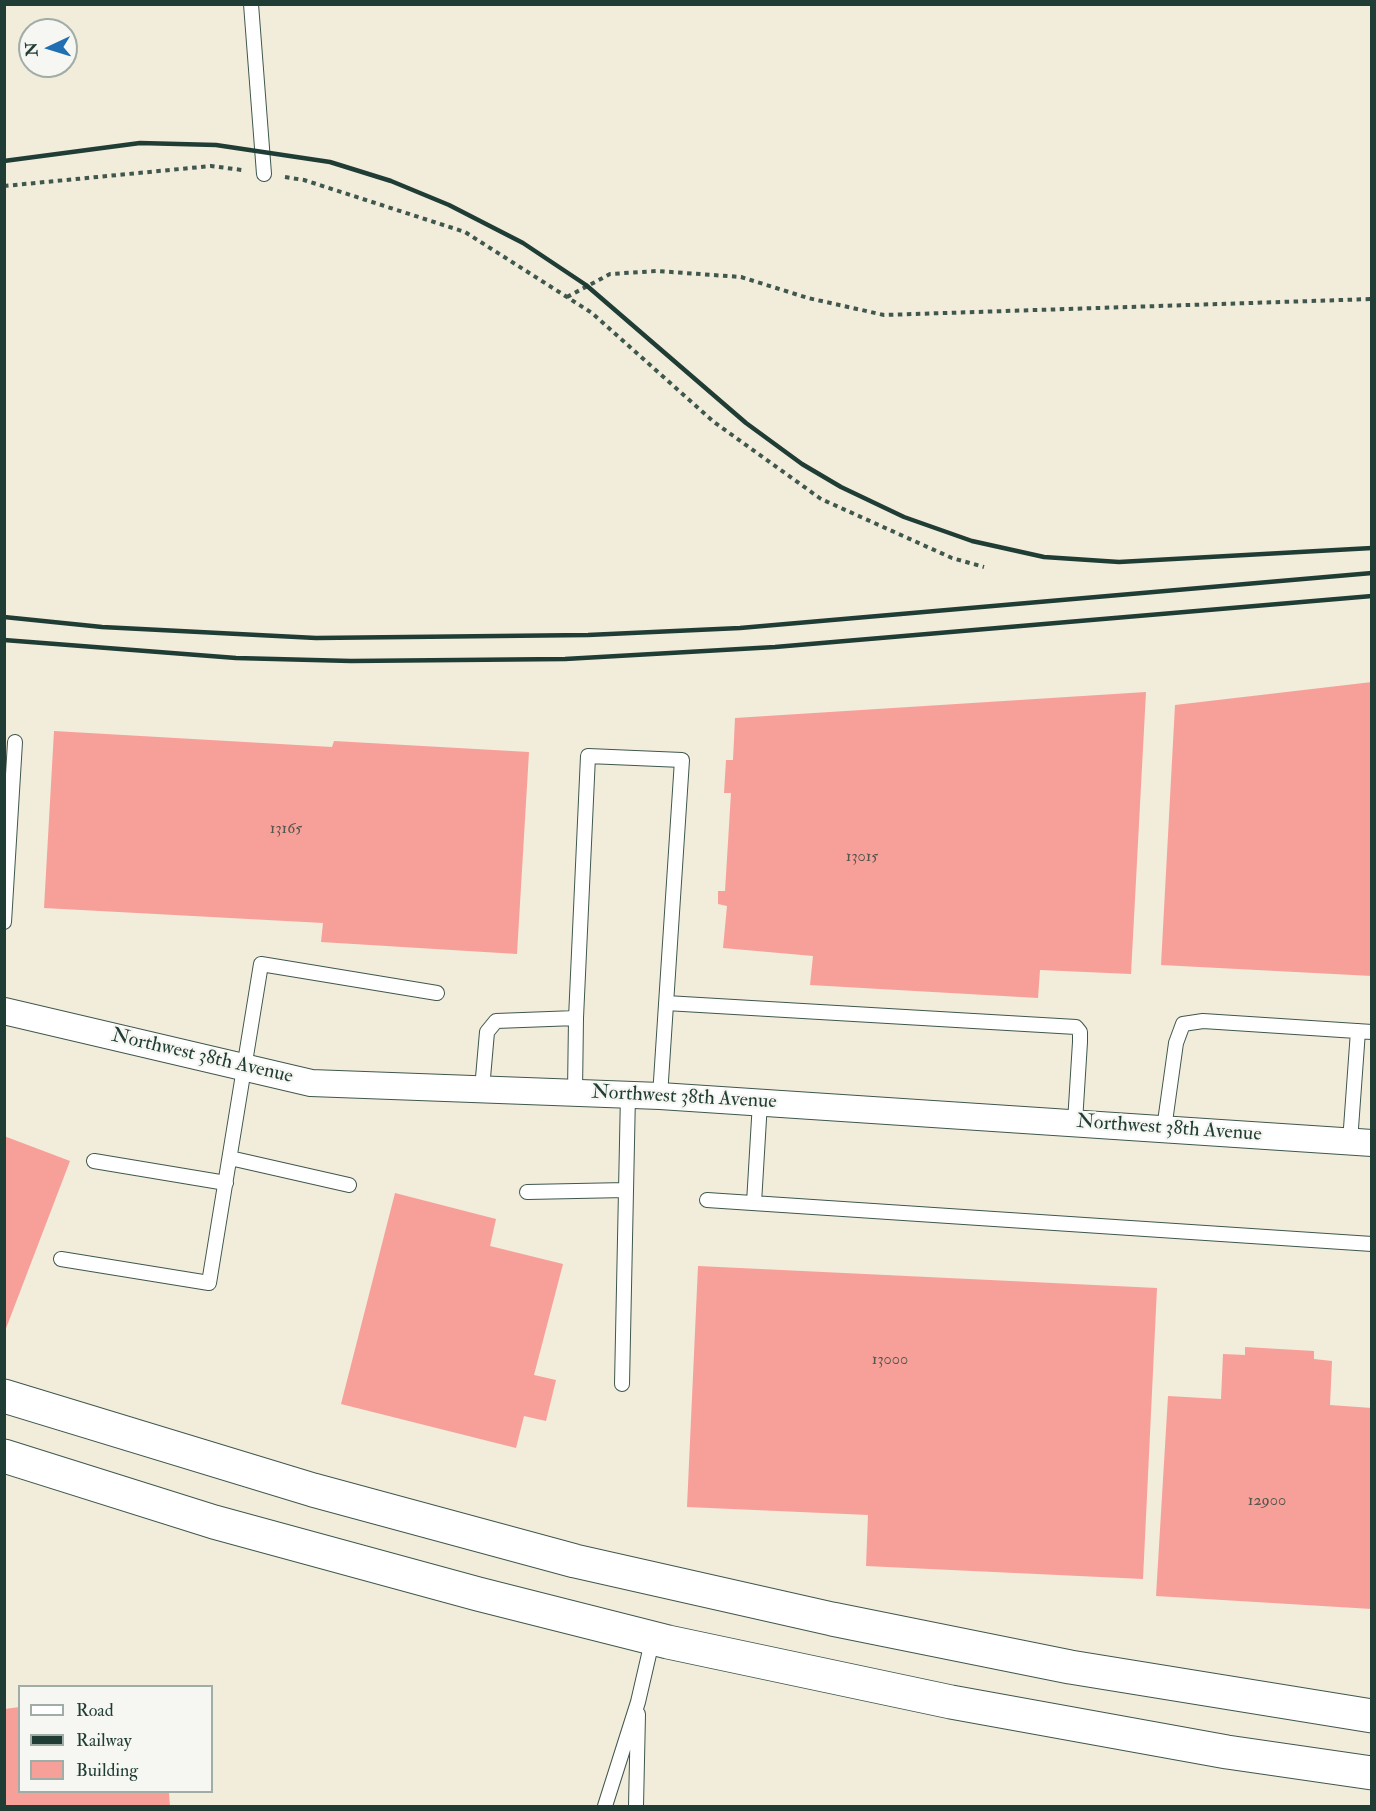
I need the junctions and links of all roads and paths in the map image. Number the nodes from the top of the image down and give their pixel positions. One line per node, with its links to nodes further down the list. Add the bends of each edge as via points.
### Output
1 (251, 4): 2 (lane)
2 (264, 174): 3 (path, via 212,166); 4 (path, via 304,180 465,232)
3 (4, 186)
4 (567, 297): 5 (path, via 610,274 657,271 741,277 808,298 884,315); 6 (path, via 592,313 714,422 821,499 952,558)
5 (1371, 299)
6 (984, 567)
7 (15, 742): 8 (lane)
8 (4, 922)
9 (437, 993): 14 (lane, via 261,964)
10 (666, 1003): 12 (lane, via 682,760 588,756); 18 (lane); 20 (lane, via 1076,1027 1080,1042)
11 (4, 1011): 14 (street, Northwest 38th Avenue)
12 (576, 1018): 15 (lane, via 496,1021 487,1032); 16 (lane)
13 (1365, 1031): 21 (lane, via 1203,1021 1184,1024 1176,1043); 22 (lane)
14 (244, 1068): 15 (street, Northwest 38th Avenue, via 311,1083); 23 (lane)
15 (482, 1089): 16 (street, Northwest 38th Avenue)
16 (575, 1092): 17 (street, Northwest 38th Avenue)
17 (628, 1094): 18 (street, Northwest 38th Avenue); 27 (lane)
18 (660, 1096): 19 (street, Northwest 38th Avenue)
19 (760, 1102): 20 (street, Northwest 38th Avenue); 30 (lane)
20 (1075, 1122): 21 (street, Northwest 38th Avenue)
21 (1164, 1129): 22 (street, Northwest 38th Avenue)
22 (1361, 1142)
23 (230, 1158): 25 (lane); 26 (lane)
24 (94, 1161): 25 (lane)
25 (226, 1183): 32 (lane, via 209,1283)
26 (350, 1185)
27 (626, 1190): 28 (lane); 33 (lane)
28 (527, 1192)
29 (707, 1200): 30 (lane)
30 (754, 1203): 31 (lane)
31 (1371, 1244)
32 (61, 1259)
33 (622, 1384)
34 (4, 1396): 38 (main road, via 313,1490 575,1561 1070,1667)
35 (4, 1456): 36 (main road, via 214,1522)
36 (653, 1638): 37 (lane); 39 (main road, via 951,1702 1227,1752)
37 (638, 1702): 40 (lane); 41 (lane)
38 (1371, 1716)
39 (1371, 1773)
40 (605, 1806)
41 (636, 1806)

